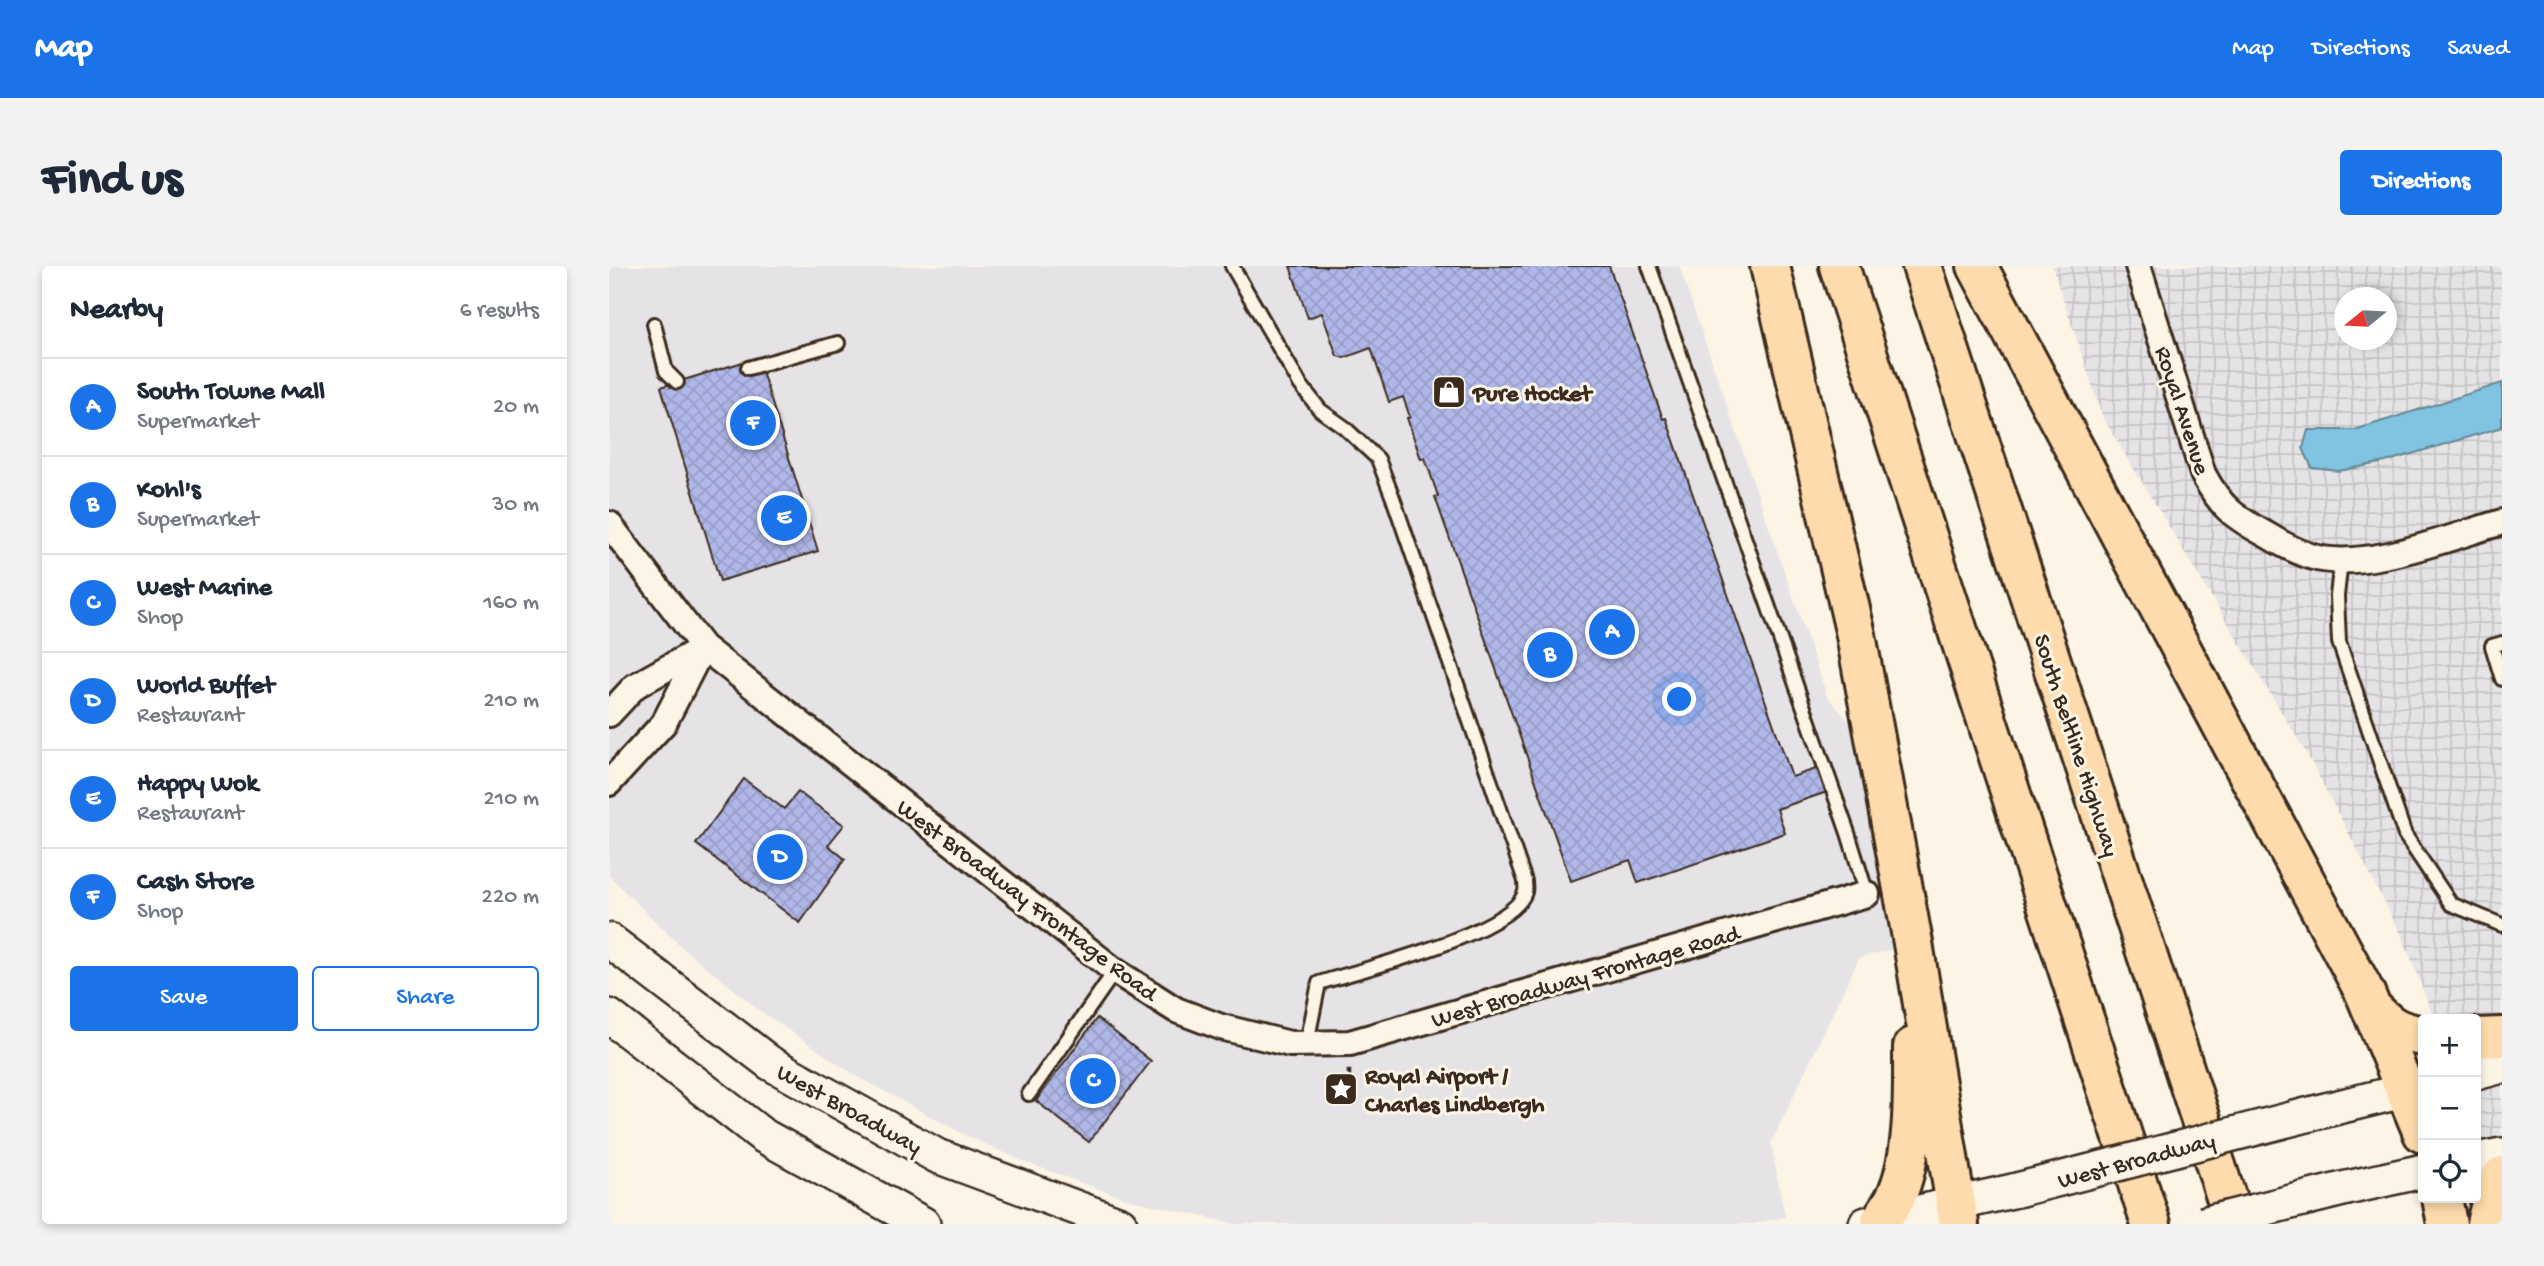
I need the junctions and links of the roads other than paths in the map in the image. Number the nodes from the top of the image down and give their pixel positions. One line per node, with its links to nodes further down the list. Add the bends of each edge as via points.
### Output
1 (1233, 266): 30 (lane, via 1300,384 1320,410 1377,459 1525,881 1524,893 1513,906 1461,938 1319,983)
2 (1649, 266): 20 (lane)
3 (1770, 266): 23 (highway, via 1856,635)
4 (1839, 266): 44 (highway)
5 (1922, 266): 46 (highway, South Beltline Highway)
6 (1977, 266): 25 (highway)
7 (2138, 266): 14 (street, Royal Avenue, via 2203,474 2217,500 2239,520 2278,542 2311,557)
8 (654, 324): 11 (lane, via 666,371)
9 (838, 343): 10 (lane)
10 (748, 368)
11 (677, 382)
12 (2502, 522): 14 (street, Royal Avenue, via 2376,558)
13 (609, 524): 16 (street, West Broadway Frontage Road)
14 (2341, 560): 21 (lane, via 2339,642 2405,835 2451,904)
15 (2502, 643): 17 (lane, via 2492,646)
16 (703, 647): 18 (street, via 635,686); 19 (street, via 664,723); 24 (street, West Broadway Frontage Road)
17 (2502, 679)
18 (609, 714)
19 (609, 783)
20 (1867, 894): 30 (street, West Broadway Frontage Road, via 1350,1043)
21 (2502, 925)
22 (609, 940): 43 (street, West Broadway, via 782,1070 937,1156)
23 (1913, 943): 40 (highway); 41 (highway, via 1913,1093 1906,1168 1897,1195)
24 (1115, 971): 30 (street, West Broadway Frontage Road, via 1176,1010 1210,1023 1290,1044); 34 (lane)
25 (2371, 1007): 27 (highway, via 2389,1026); 33 (highway)
26 (609, 1016): 42 (street, via 762,1135)
27 (2418, 1035)
28 (2502, 1037): 29 (highway)
29 (2481, 1038)
30 (1307, 1043)
31 (2502, 1066): 32 (street)
32 (2481, 1072)
33 (2415, 1088): 40 (street, West Broadway, bridge, via 2017,1190)
34 (1029, 1094)
35 (2502, 1154): 36 (street)
36 (2481, 1159)
37 (2418, 1172): 45 (street, bridge)
38 (2502, 1176): 48 (highway)
39 (2443, 1203): 47 (highway)
40 (1958, 1214): 41 (street, West Broadway)
41 (1873, 1222)
42 (923, 1224)
43 (1120, 1224)
44 (2151, 1224)
45 (2203, 1224)
46 (2235, 1224)
47 (2447, 1224)
48 (2486, 1224)

